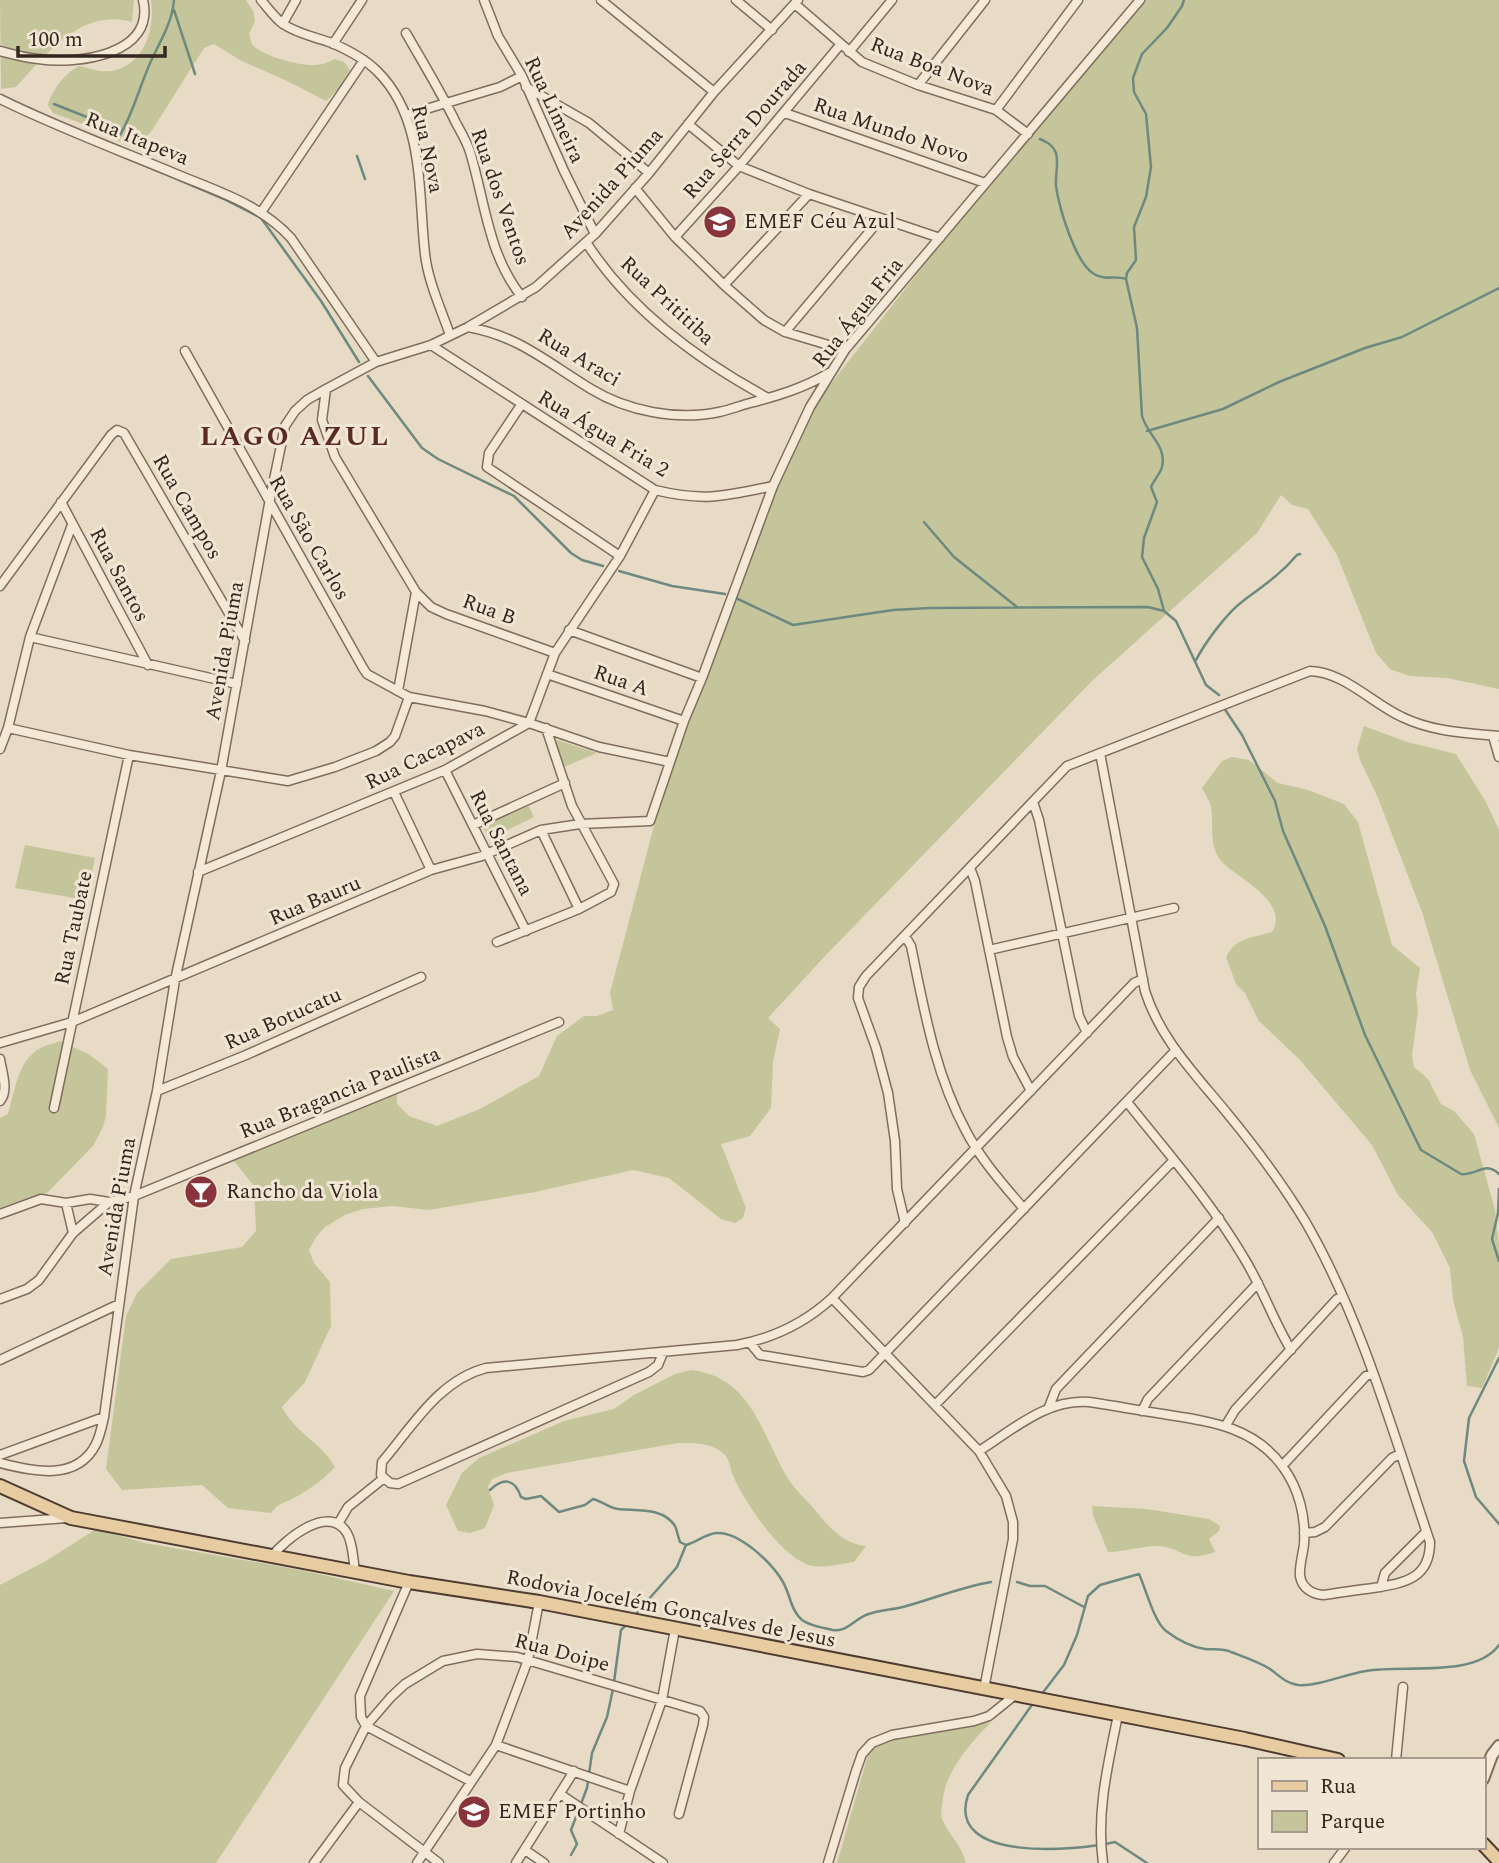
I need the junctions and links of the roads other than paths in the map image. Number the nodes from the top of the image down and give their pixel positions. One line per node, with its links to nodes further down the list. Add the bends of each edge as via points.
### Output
1 (143, 0): 18 (street, via 143,26 119,49 61,61)
2 (261, 0): 13 (street, Rua Nova)
3 (296, 0): 13 (street)
4 (362, 0): 16 (street)
5 (484, 0): 21 (street, Rua Limeira, via 498,36)
6 (601, 0): 24 (street)
7 (736, 0): 14 (street)
8 (892, 0): 19 (street)
9 (985, 0): 22 (street)
10 (1078, 0): 27 (street)
11 (1140, 0): 31 (street, Rua Água Fria)
12 (796, 2): 14 (street, Avenida Piuma); 17 (street, Rua Boa Nova)
13 (282, 23): 16 (street, Rua Nova)
14 (772, 30): 24 (street, Avenida Piuma)
15 (406, 33): 26 (street, Rua dos Ventos)
16 (333, 44): 20 (street, Rua Nova)
17 (840, 45): 19 (street, Rua Boa Nova); 28 (street, Rua Serra Dourada)
18 (0, 51)
19 (849, 52): 22 (street, Rua Boa Nova)
20 (364, 60): 29 (street, Rua Nova, via 390,86); 37 (street)
21 (522, 76): 23 (street, Rua Limeira); 26 (street)
22 (918, 85): 27 (street, Rua Boa Nova)
23 (526, 87): 33 (street, via 589,123); 39 (street, Rua Limeira)
24 (714, 92): 30 (street, Avenida Piuma)
25 (0, 99): 37 (street, Rua Itapeva)
26 (446, 102): 29 (street); 44 (street, Rua dos Ventos, via 469,149 499,257)
27 (996, 110): 31 (street, Rua Boa Nova)
28 (785, 113): 32 (street, Rua Serra Dourada); 34 (street, Rua Mundo Novo)
29 (406, 115): 47 (street, Rua Nova, via 420,177 425,256)
30 (688, 124): 32 (street); 33 (street, Avenida Piuma)
31 (1028, 134): 34 (street, Rua Água Fria)
32 (739, 166): 36 (street); 40 (street, Rua Serra Dourada)
33 (649, 173): 35 (street, Avenida Piuma)
34 (985, 183): 41 (street, Rua Água Fria)
35 (635, 188): 39 (street, Avenida Piuma); 40 (street)
36 (809, 194): 38 (street); 43 (street)
37 (262, 211): 51 (street, Rua Itapeva, via 291,239)
38 (881, 218): 41 (street); 46 (street)
39 (595, 234): 42 (street, Avenida Piuma)
40 (675, 237): 43 (street)
41 (940, 238): 50 (street, Rua Água Fria)
42 (586, 242): 44 (street, Avenida Piuma); 54 (street, Rua Prititiba, via 624,290 674,338)
43 (724, 285): 46 (street)
44 (522, 297): 45 (street, Avenida Piuma)
45 (468, 327): 47 (street, Avenida Piuma); 54 (street, Rua Araci, via 511,339 609,399 642,410 717,412)
46 (785, 332): 50 (street)
47 (450, 335): 48 (street, Avenida Piuma)
48 (430, 345): 51 (street, Avenida Piuma); 55 (street, Rua Água Fria 2)
49 (185, 351): 59 (street, Rua São Carlos)
50 (845, 351): 52 (street, Rua Água Fria)
51 (376, 362): 53 (street, Avenida Piuma)
52 (833, 370): 54 (street, Rua Araci); 56 (street, Rua Água Fria, via 810,407)
53 (326, 388): 59 (street, Avenida Piuma, via 301,405 285,426); 63 (street, via 322,420 335,457)
54 (768, 398)
55 (521, 405): 57 (street, Rua Água Fria 2); 61 (street, via 486,459 487,467)
56 (774, 486): 57 (street, Rua Água Fria 2, via 721,497 687,498); 70 (street, Rua Água Fria)
57 (655, 490): 61 (street)
58 (61, 502): 60 (street, Rua Santos); 62 (street); 66 (street, Rua Campos, via 117,430 124,433)
59 (269, 503): 66 (street, Avenida Piuma); 72 (street, Rua São Carlos, via 367,674)
60 (72, 525): 65 (street); 68 (street, Rua Santos)
61 (620, 556): 64 (street)
62 (0, 586)
63 (416, 592): 67 (street, Rua B, via 446,614); 72 (street)
64 (569, 630): 67 (street); 70 (street)
65 (30, 637): 68 (street); 76 (street)
66 (245, 641): 71 (street, Avenida Piuma)
67 (555, 653): 69 (street)
68 (148, 665): 71 (street)
69 (547, 674): 74 (street, Rua A); 75 (street)
70 (702, 678): 74 (street, Rua Água Fria)
71 (237, 684): 85 (street, Avenida Piuma)
72 (398, 691): 73 (street)
73 (409, 697): 75 (street); 85 (street, via 390,742 335,768 288,781)
74 (684, 720): 83 (street, Rua Água Fria)
75 (529, 723): 77 (street); 84 (street, Rua Cacapava)
76 (8, 728): 79 (street); 81 (street)
77 (546, 728): 83 (street, via 599,747); 86 (street)
78 (1496, 736): 80 (street, via 1418,724 1329,674 1310,671); 82 (street)
79 (0, 749)
80 (1100, 753): 88 (street, via 1067,766); 99 (street)
81 (129, 755): 85 (street); 108 (street, Rua Taubate)
82 (1499, 757)
83 (670, 762): 89 (street, Rua Água Fria)
84 (445, 769): 87 (street, Rua Cacapava); 91 (street, Rua Santana)
85 (221, 771): 96 (street, Avenida Piuma)
86 (565, 783): 90 (street); 91 (street)
87 (394, 792): 95 (street); 96 (street, Rua Cacapava)
88 (1032, 802): 94 (street); 101 (street)
89 (650, 821): 90 (street, Rua Bauru)
90 (580, 824): 92 (street, Rua Bauru); 98 (street, via 614,884 611,892)
91 (473, 825): 93 (street, Rua Santana)
92 (541, 830): 93 (street, Rua Bauru); 98 (street)
93 (487, 854): 95 (street, Rua Bauru); 100 (street, Rua Santana)
94 (970, 868): 102 (street); 104 (street)
95 (431, 870): 107 (street, Rua Bauru)
96 (198, 872): 107 (street, Avenida Piuma)
97 (1174, 908): 99 (street)
98 (579, 909): 100 (street)
99 (1131, 918): 101 (street); 106 (street)
100 (526, 931): 103 (street)
101 (1062, 934): 104 (street); 110 (street, via 1079,1016)
102 (905, 936): 119 (street, via 912,946 943,1082); 127 (street, via 862,981 858,998 888,1093 897,1189)
103 (497, 942)
104 (989, 950): 115 (street, via 1007,1037)
105 (421, 976): 114 (street, Rua Botucatu)
106 (1143, 979): 110 (street); 112 (street, via 1153,1013)
107 (174, 980): 108 (street, Rua Bauru); 114 (street, Avenida Piuma)
108 (72, 1022): 111 (street, Rua Bauru); 118 (street, Rua Taubate)
109 (559, 1022): 121 (street, Rua Bragancia Paulista)
110 (1087, 1033): 115 (street)
111 (0, 1043)
112 (1176, 1050): 117 (street); 130 (street, via 1282,1185)
113 (0, 1059): 116 (street)
114 (157, 1091): 121 (street, Avenida Piuma)
115 (1031, 1091): 119 (street)
116 (2, 1099)
117 (1127, 1102): 120 (street); 124 (street)
118 (54, 1108)
119 (976, 1148): 124 (street); 127 (street)
120 (1174, 1160): 126 (street); 140 (street)
121 (134, 1196): 122 (street, Rua Bragancia Paulista); 133 (street, Avenida Piuma)
122 (109, 1202): 123 (street); 128 (street)
123 (66, 1203): 125 (street, via 41,1199); 128 (street)
124 (1024, 1209): 137 (street)
125 (0, 1214)
126 (1219, 1218): 129 (street); 141 (street, via 1056,1389)
127 (905, 1223): 131 (street)
128 (73, 1233): 132 (street, via 39,1280)
129 (1258, 1283): 135 (street); 142 (street)
130 (1343, 1297): 135 (street); 139 (street)
131 (832, 1298): 134 (street, via 799,1323); 137 (street)
132 (0, 1299)
133 (119, 1304): 138 (street); 143 (street, Avenida Piuma)
134 (750, 1343): 136 (street); 137 (street, via 760,1354 863,1372)
135 (1291, 1350): 144 (street)
136 (663, 1353): 150 (street, via 649,1372 398,1484); 150 (street, via 469,1373 440,1392 382,1462)
137 (885, 1353): 140 (street)
138 (0, 1360)
139 (1372, 1374): 146 (street); 149 (street)
140 (935, 1405): 145 (street)
141 (1049, 1407): 142 (street, via 1078,1401); 145 (street)
142 (1142, 1410): 144 (street)
143 (104, 1417): 147 (street); 148 (street, Avenida Piuma, via 90,1453 63,1470 48,1472)
144 (1226, 1425): 149 (street, via 1252,1437)
145 (979, 1451): 165 (street, via 1006,1496 1013,1531)
146 (1399, 1454): 155 (street); 156 (street, via 1325,1527)
147 (0, 1455)
148 (0, 1462)
149 (1282, 1466): 156 (street, via 1297,1494)
150 (384, 1479): 154 (street, via 348,1507)
151 (0, 1486): 152 (main road, Rodovia Jocelém Gonçalves de Jesus)
152 (71, 1518): 153 (street); 157 (main road, Rodovia Jocelém Gonçalves de Jesus)
153 (0, 1523)
154 (338, 1524): 157 (street, via 316,1523 282,1544); 158 (street, via 348,1535)
155 (1426, 1532): 160 (street, via 1385,1573); 160 (street, via 1430,1550 1421,1570 1407,1581)
156 (1304, 1533): 160 (street, via 1300,1575 1312,1592 1323,1595)
157 (272, 1556): 158 (main road, Rodovia Jocelém Gonçalves de Jesus)
158 (355, 1572): 159 (main road, Rodovia Jocelém Gonçalves de Jesus)
159 (409, 1582): 161 (main road, Rodovia Jocelém Gonçalves de Jesus); 169 (street, via 360,1696)
160 (1381, 1587)
161 (539, 1602): 162 (main road, Rodovia Jocelém Gonçalves de Jesus); 163 (street)
162 (676, 1629): 165 (main road, Rodovia Jocelém Gonçalves de Jesus); 167 (street)
163 (528, 1660): 167 (street, Rua Doipe); 169 (street, Rua Doipe, via 486,1654 443,1661 405,1684); 170 (street)
164 (1403, 1687): 173 (street)
165 (984, 1689): 166 (main road, Rodovia Jocelém Gonçalves de Jesus)
166 (1015, 1695): 168 (main road, Rodovia Jocelém Gonçalves de Jesus); 192 (street, via 989,1716 873,1743 862,1754)
167 (662, 1700): 177 (street); 180 (street, Rua Doipe, via 703,1714)
168 (1118, 1715): 172 (main road, Rodovia Jocelém Gonçalves de Jesus); 193 (street, via 1100,1829)
169 (366, 1726): 176 (street); 179 (street, Rua Doipe, via 345,1768 343,1785)
170 (496, 1745): 174 (street); 176 (street)
171 (1499, 1746): 175 (street)
172 (1329, 1758)
173 (1396, 1758)
174 (573, 1771): 177 (street); 178 (street)
175 (1485, 1774)
176 (470, 1781): 184 (street)
177 (630, 1791): 181 (street)
178 (560, 1794): 181 (street); 183 (street)
179 (359, 1802): 184 (street); 186 (street)
180 (679, 1814)
181 (619, 1834): 191 (street)
182 (1485, 1846): 185 (main road)
183 (525, 1850): 189 (street); 190 (street)
184 (424, 1852): 187 (street); 188 (street)
185 (1497, 1861)
186 (317, 1862)
187 (417, 1863)
188 (439, 1863)
189 (516, 1863)
190 (544, 1863)
191 (663, 1863)
192 (828, 1863)
193 (1103, 1863)

